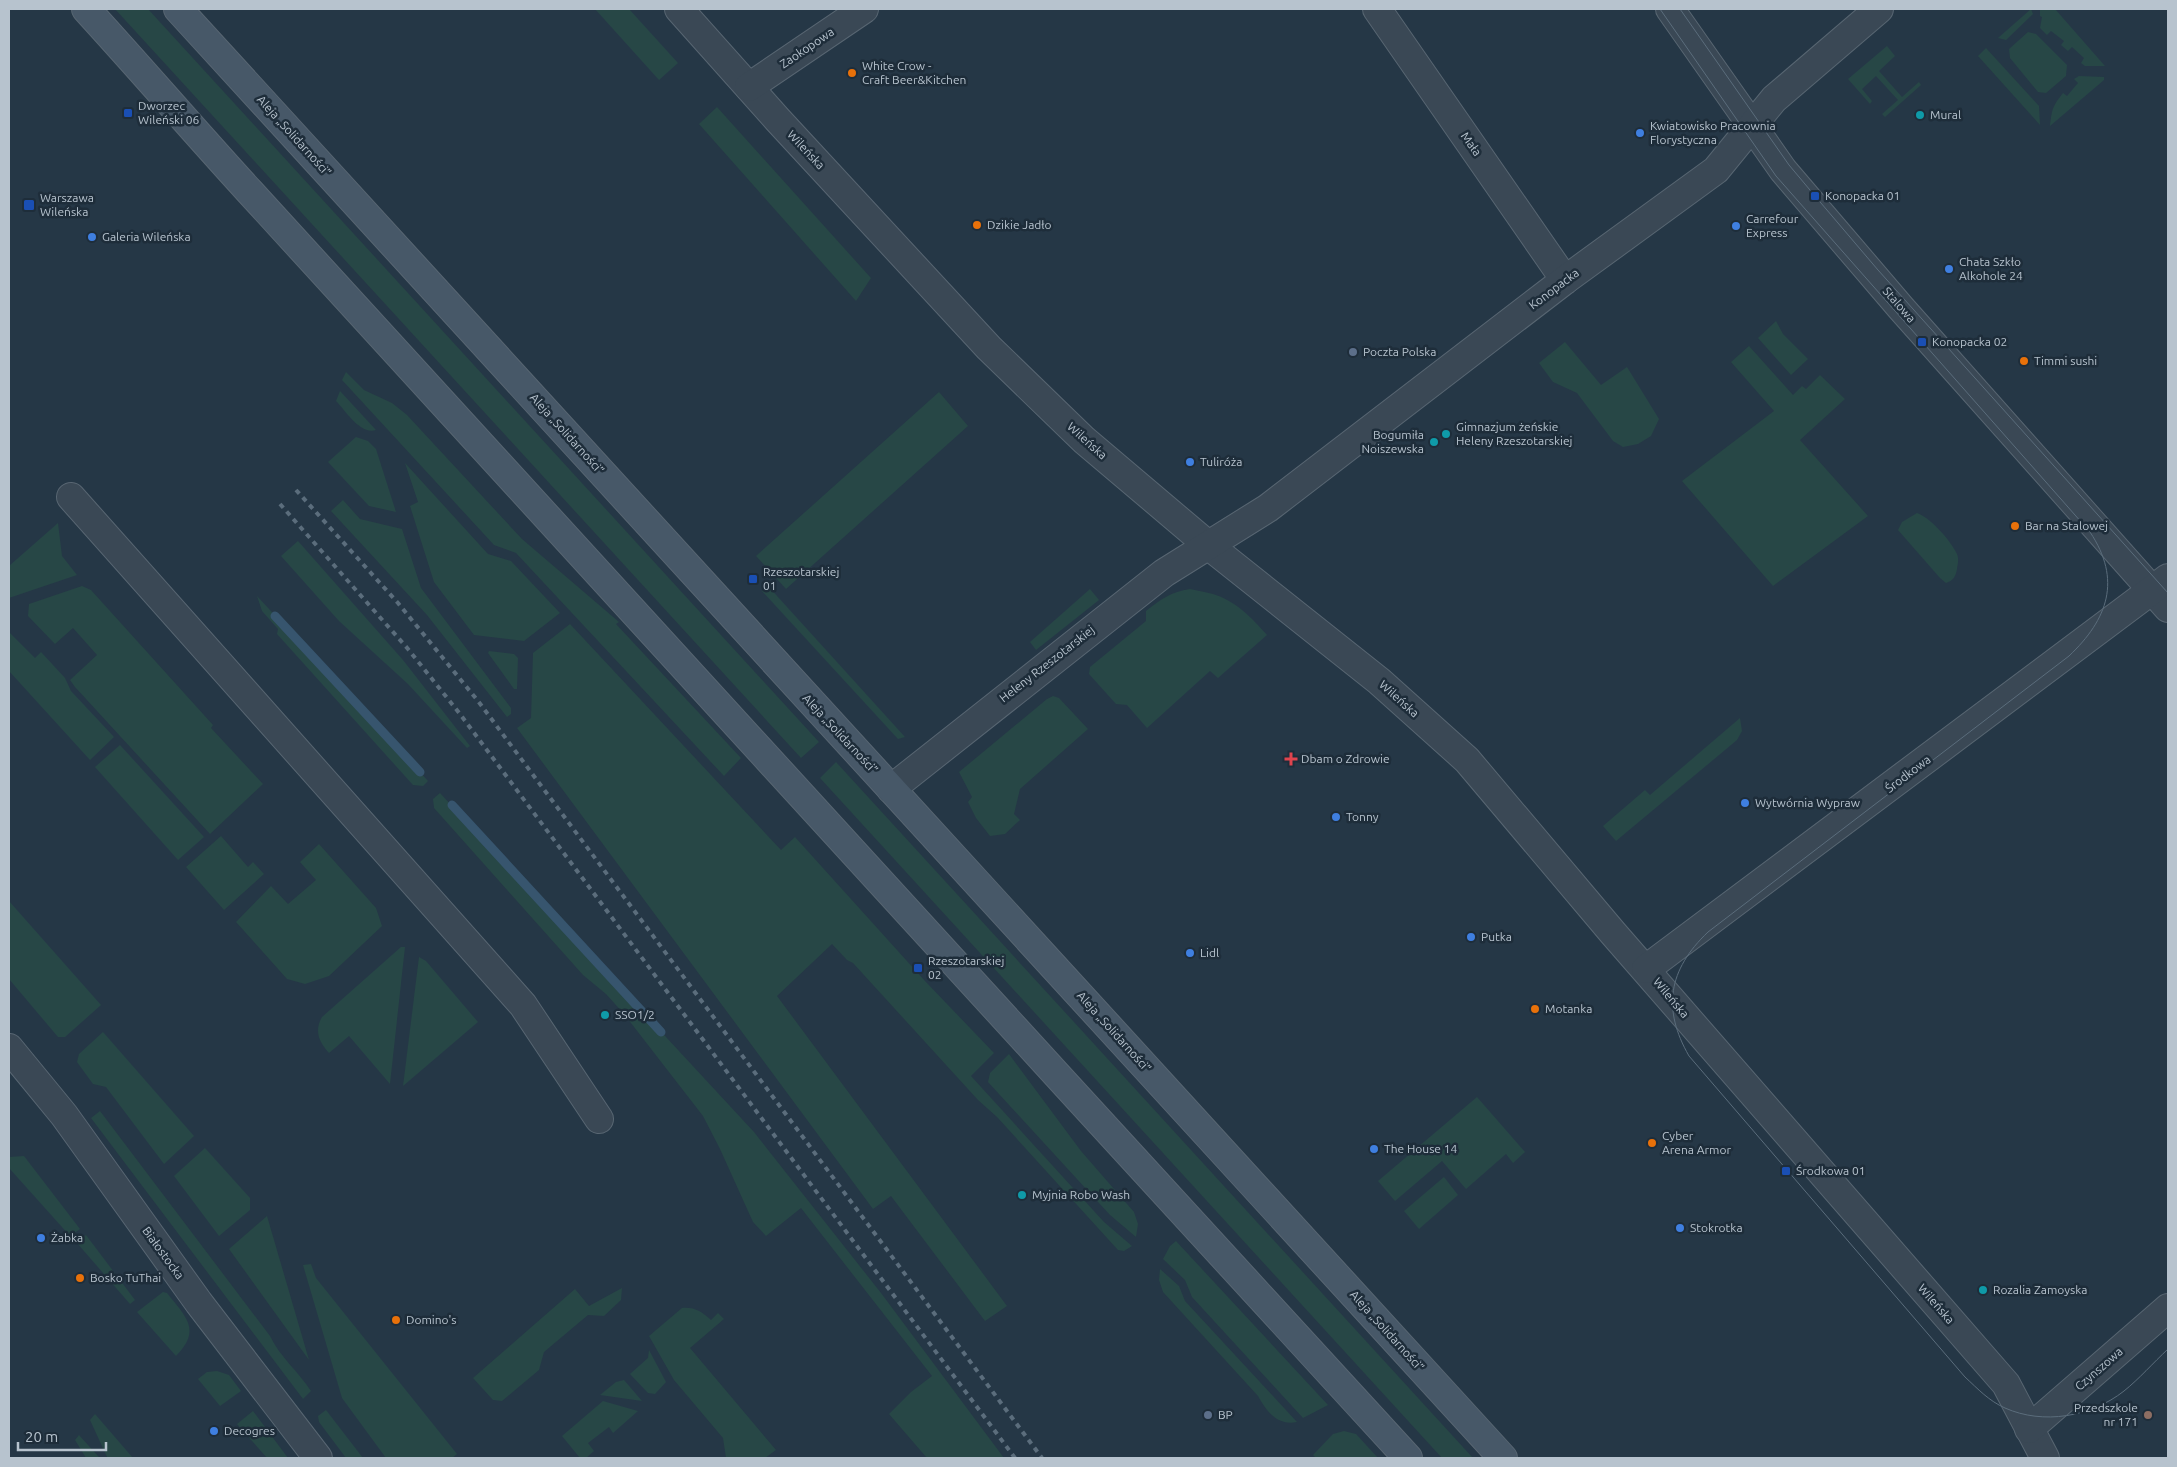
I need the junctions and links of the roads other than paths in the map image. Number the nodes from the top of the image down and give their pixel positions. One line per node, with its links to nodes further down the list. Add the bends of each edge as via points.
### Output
1 (86, 9): 21 (main road)
2 (178, 9): 14 (main road, Aleja „Solidarności”)
3 (679, 9): 8 (street, Wileńska)
4 (864, 9): 8 (street, Zaokopowa)
5 (1377, 9): 10 (street, Mała)
6 (1670, 9): 9 (street, Stalowa)
7 (1879, 9): 9 (street, Konopacka, via 1788,86)
8 (749, 87): 12 (street, Wileńska, via 988,348 1084,440)
9 (1752, 127): 10 (street, Konopacka, via 1716,170); 13 (street, Stalowa, via 1802,192)
10 (1565, 280): 12 (street, Konopacka, via 1268,508)
11 (71, 497): 17 (street, via 524,1005)
12 (1208, 545): 14 (street, Heleny Rzeszotarskiej, via 1156,579); 15 (street, Wileńska, via 1379,681 1467,760)
13 (2163, 592): 15 (street, Środkowa)
14 (891, 789): 22 (main road, Aleja „Solidarności”)
15 (1646, 969): 19 (street, Wileńska, via 2006,1384)
16 (10, 1053): 20 (street, Białostocka, via 64,1116 199,1303)
17 (599, 1119)
18 (2168, 1308): 19 (street, Czynszowa)
19 (2029, 1429): 23 (street, Wileńska)
20 (318, 1458)
21 (1408, 1458)
22 (1503, 1458)
23 (2045, 1458)

